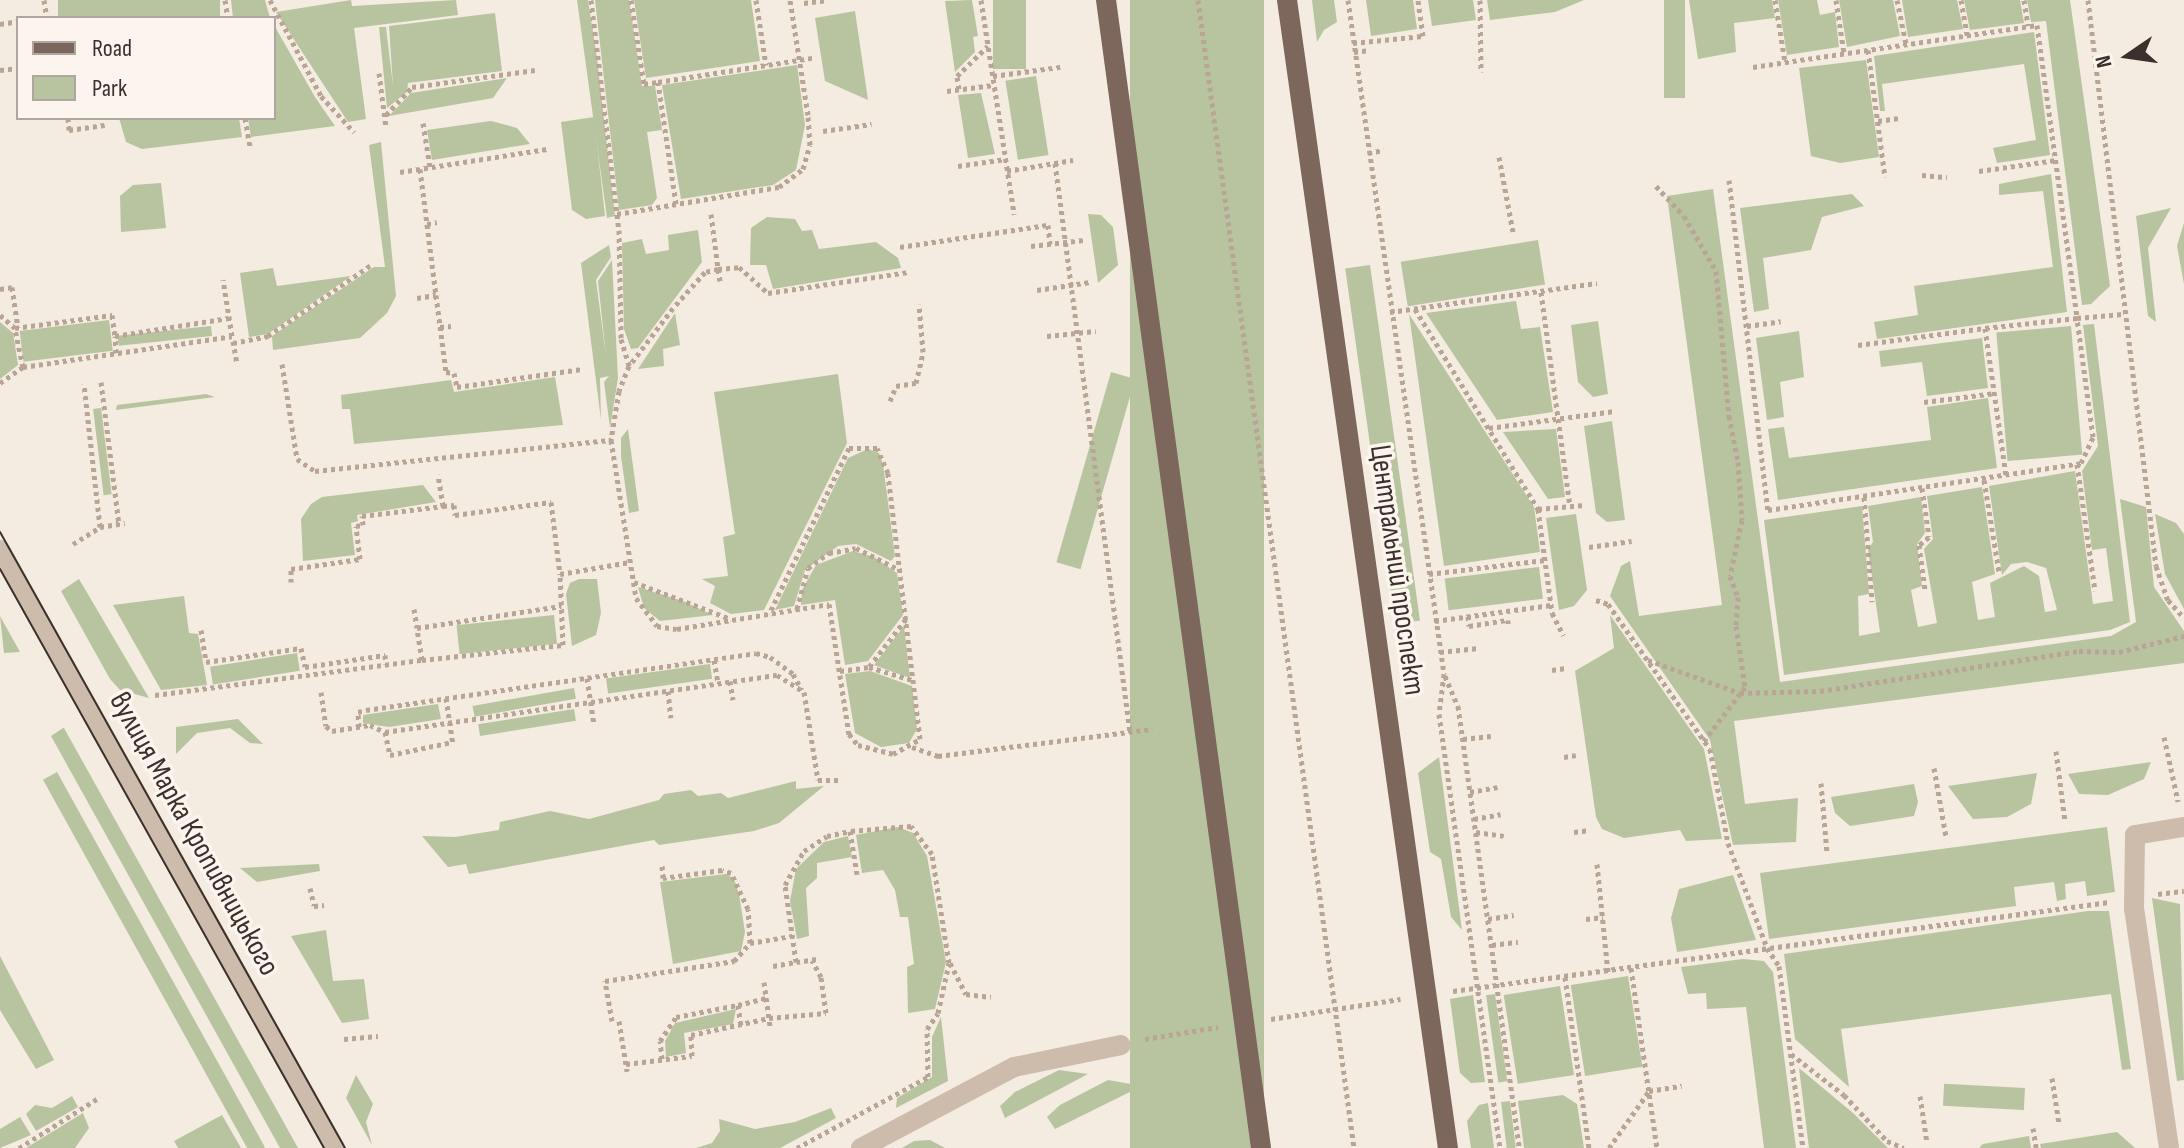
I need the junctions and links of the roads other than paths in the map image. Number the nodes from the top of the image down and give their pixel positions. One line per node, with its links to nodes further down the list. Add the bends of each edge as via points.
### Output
1 (1106, 0): 8 (main road)
2 (1287, 0): 9 (main road, Центральний проспект)
3 (0, 550): 6 (street, вулиця Марка Кропивницького)
4 (2182, 819): 10 (street, via 2135,835 2134,909)
5 (1121, 1045): 7 (street, via 1014,1067)
6 (335, 1148)
7 (861, 1148)
8 (1261, 1148)
9 (1448, 1148)
10 (2169, 1148)

